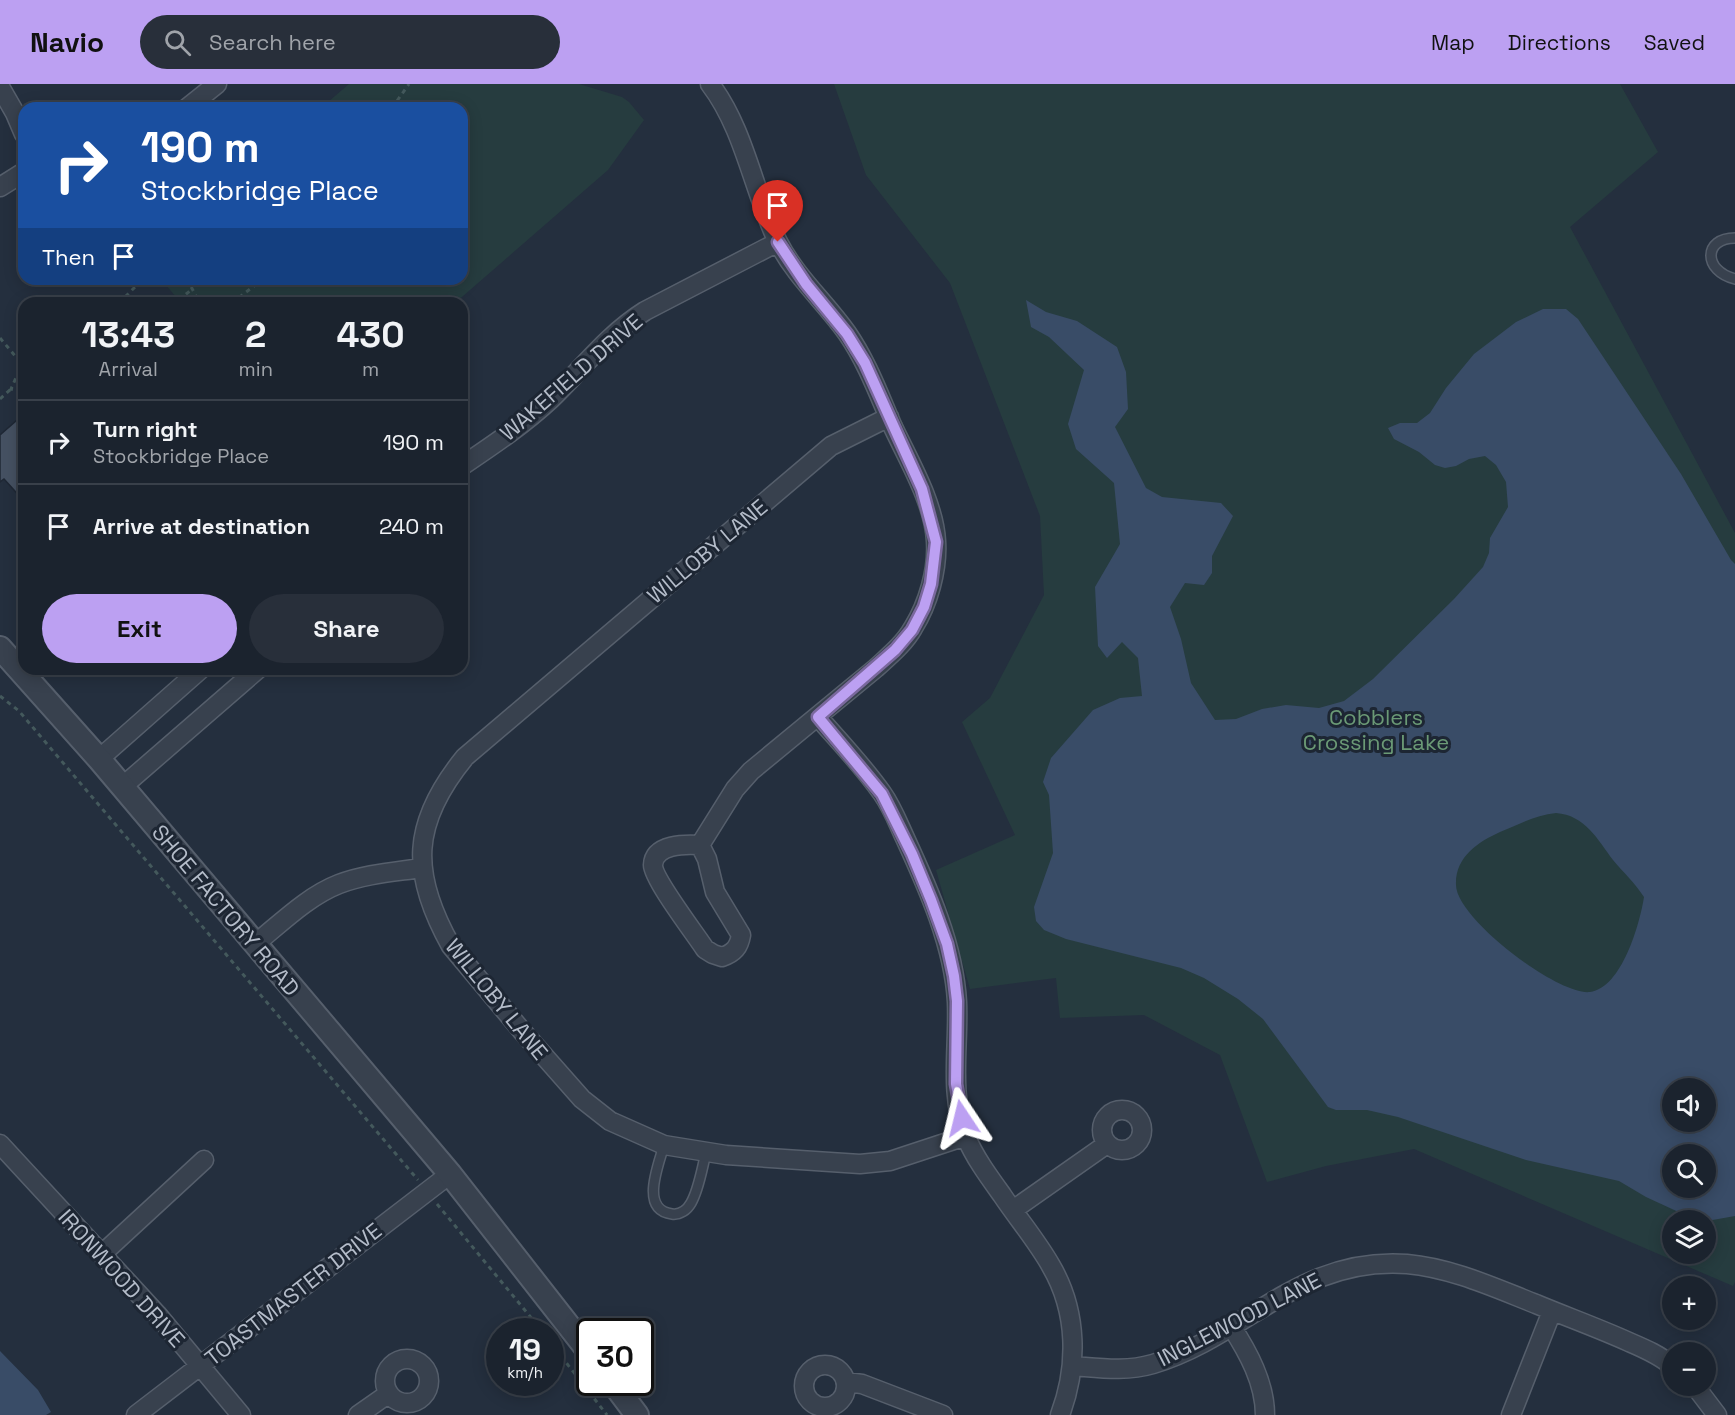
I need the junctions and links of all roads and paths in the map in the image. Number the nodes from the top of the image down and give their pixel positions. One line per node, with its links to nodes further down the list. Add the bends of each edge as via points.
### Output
1 (217, 84): 5 (street)
2 (409, 84): 6 (path)
3 (710, 84): 11 (street, via 732,120)
4 (0, 87): 7 (street)
5 (194, 102)
6 (396, 102)
7 (18, 120)
8 (18, 175): 9 (street)
9 (0, 188)
10 (1735, 238): 12 (lane, via 1718,242 1712,257 1716,270)
11 (778, 242): 27 (street, via 847,334); 28 (street, WAKEFIELD DRIVE, via 628,322 532,416)
12 (1735, 279)
13 (137, 285): 17 (path)
14 (189, 285): 16 (path)
15 (255, 285): 20 (path)
16 (191, 290): 18 (path); 19 (path)
17 (125, 297)
18 (183, 297)
19 (199, 297)
20 (240, 297)
21 (0, 338): 22 (path)
22 (18, 358)
23 (18, 374): 24 (path)
24 (11, 389): 25 (path); 26 (path)
25 (18, 391)
26 (0, 399)
27 (889, 417): 35 (street, via 922,489 933,525 936,542 931,584 912,630 895,650); 39 (street, WILLOBY LANE, via 831,446 465,757 437,796 429,816)
28 (468, 462)
29 (0, 648): 30 (street, SHOE FACTORY ROAD)
30 (18, 668)
31 (24, 675): 36 (street, SHOE FACTORY ROAD)
32 (194, 675): 36 (street)
33 (251, 675): 37 (street)
34 (0, 696): 48 (path, via 26,719)
35 (818, 717): 38 (street, via 751,771); 41 (street, via 882,794 912,854 947,944 957,1001 956,1084)
36 (99, 759): 37 (street, SHOE FACTORY ROAD)
37 (122, 787): 40 (street, SHOE FACTORY ROAD)
38 (700, 845): 38 (street, via 715,892 741,935 735,950 722,957 705,949 665,891 653,865 665,849)
39 (421, 868): 40 (street, via 340,884); 44 (street, WILLOBY LANE, via 428,899 451,946 554,1068 582,1099 610,1121)
40 (255, 944): 47 (street, SHOE FACTORY ROAD)
41 (966, 1136): 45 (street, WILLOBY LANE, via 890,1161 860,1164); 50 (street)
42 (0, 1144): 51 (street, IRONWOOD DRIVE)
43 (1107, 1144): 50 (street)
44 (664, 1145): 45 (street, WILLOBY LANE); 45 (lane, via 653,1194 658,1207 669,1214 681,1213 690,1204)
45 (706, 1153)
46 (204, 1160): 51 (street)
47 (450, 1174): 55 (street, SHOE FACTORY ROAD); 58 (street, TOASTMASTER DRIVE)
48 (419, 1181)
49 (436, 1202): 53 (path)
50 (1013, 1210): 59 (street, via 1052,1267 1064,1294 1071,1318)
51 (102, 1254): 58 (street, IRONWOOD DRIVE)
52 (1552, 1311): 54 (street, INGLEWOOD LANE, via 1448,1271 1406,1264 1366,1265 1303,1284); 57 (street, INGLEWOOD LANE, via 1638,1346); 72 (street)
53 (531, 1318)
54 (1231, 1326): 59 (street, INGLEWOOD LANE, via 1173,1357 1151,1364 1113,1370); 71 (street, via 1257,1378)
55 (576, 1335)
56 (564, 1360): 67 (path)
57 (1662, 1360)
58 (200, 1366): 64 (street, TOASTMASTER DRIVE); 65 (street, IRONWOOD DRIVE)
59 (1072, 1366): 70 (street)
60 (847, 1382): 69 (street)
61 (388, 1394): 66 (street)
62 (623, 1396): 68 (street)
63 (1703, 1396): 73 (street)
64 (136, 1415)
65 (241, 1415)
66 (358, 1415)
67 (607, 1415)
68 (637, 1415)
69 (943, 1415)
70 (1060, 1415)
71 (1265, 1415)
72 (1511, 1415)
73 (1717, 1415)

